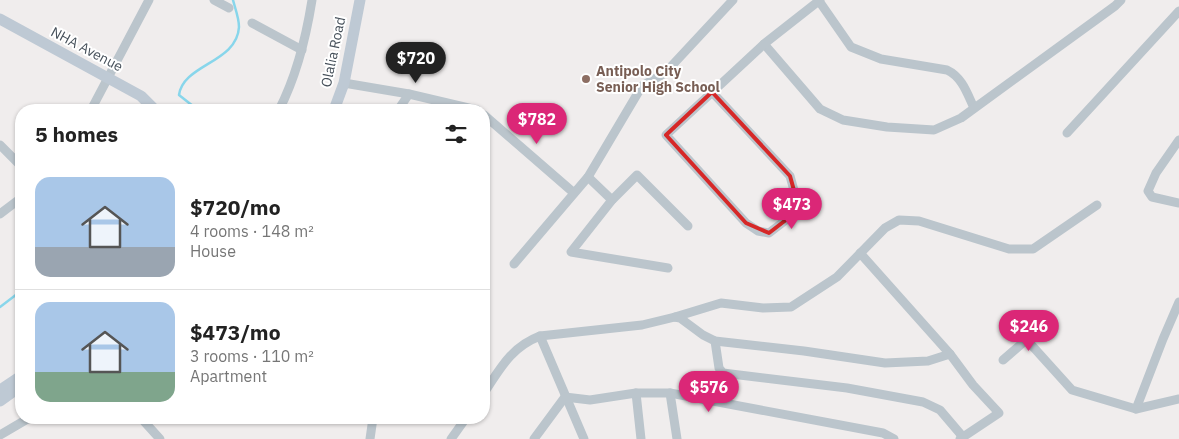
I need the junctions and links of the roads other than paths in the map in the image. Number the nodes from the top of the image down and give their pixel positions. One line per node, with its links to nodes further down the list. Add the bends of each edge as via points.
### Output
1 (149, 0): 14 (street)
2 (214, 0): 8 (street)
3 (312, 0): 13 (street)
4 (360, 0): 15 (street, Olalia Road)
5 (734, 0): 30 (street, via 665,72 642,86)
6 (1121, 0): 24 (street)
7 (819, 1): 12 (street); 24 (street, via 851,47 881,59 947,70 962,82)
8 (229, 8)
9 (1179, 11): 26 (street)
10 (0, 19): 14 (street, NHA Avenue)
11 (252, 23): 13 (street)
12 (764, 44): 16 (street); 24 (street, via 820,109 844,120 934,130)
13 (302, 50): 20 (street)
14 (109, 77): 18 (street); 19 (street, NHA Avenue)
15 (344, 84): 17 (street); 21 (street, Olalia Road)
16 (712, 92): 16 (street, via 666,135 746,223 758,231 769,233 790,216 795,194 790,176)
17 (409, 94): 22 (street); 23 (street)
18 (94, 104)
19 (149, 104)
20 (282, 104)
21 (336, 104)
22 (402, 104)
23 (452, 104)
24 (974, 108)
25 (490, 120): 31 (street)
26 (1067, 133)
27 (1179, 140): 33 (street, via 1156,173 1148,191 1152,196)
28 (0, 145): 29 (street)
29 (15, 160)
30 (588, 177): 31 (street); 32 (street)
31 (574, 193): 39 (street)
32 (612, 200): 37 (street, via 637,175); 40 (street, via 571,252)
33 (1179, 203)
34 (15, 205): 36 (street)
35 (1097, 205): 38 (street, via 1033,249 1009,249 919,221 899,220 885,228)
36 (0, 214)
37 (688, 226)
38 (860, 252): 42 (street, via 837,277 791,307 763,308 721,303); 47 (street)
39 (514, 264)
40 (668, 268)
41 (1179, 302): 58 (street)
42 (675, 316): 44 (street, via 642,324); 46 (street)
43 (1041, 326): 45 (street)
44 (540, 336): 50 (street, via 512,352); 55 (street)
45 (1026, 339): 48 (street); 58 (street, via 1072,390)
46 (715, 341): 47 (street, via 885,363 928,361); 64 (street, via 719,368 723,373 847,388 923,402 940,410)
47 (950, 354): 64 (street, via 999,413)
48 (1003, 360)
49 (15, 380): 51 (street)
50 (490, 384)
51 (0, 390)
52 (15, 390): 57 (street)
53 (636, 393): 54 (street); 55 (street, via 590,400); 70 (street)
54 (670, 394): 71 (street); 72 (street, via 883,433)
55 (565, 397): 68 (street); 69 (street)
56 (1179, 399): 58 (street)
57 (0, 401)
58 (1136, 409)
59 (19, 424): 63 (street)
60 (146, 424): 65 (street)
61 (372, 424): 66 (street)
62 (462, 424): 67 (street)
63 (0, 435)
64 (962, 438)
65 (160, 439)
66 (370, 439)
67 (451, 439)
68 (534, 439)
69 (584, 439)
70 (641, 439)
71 (677, 439)
72 (894, 439)

